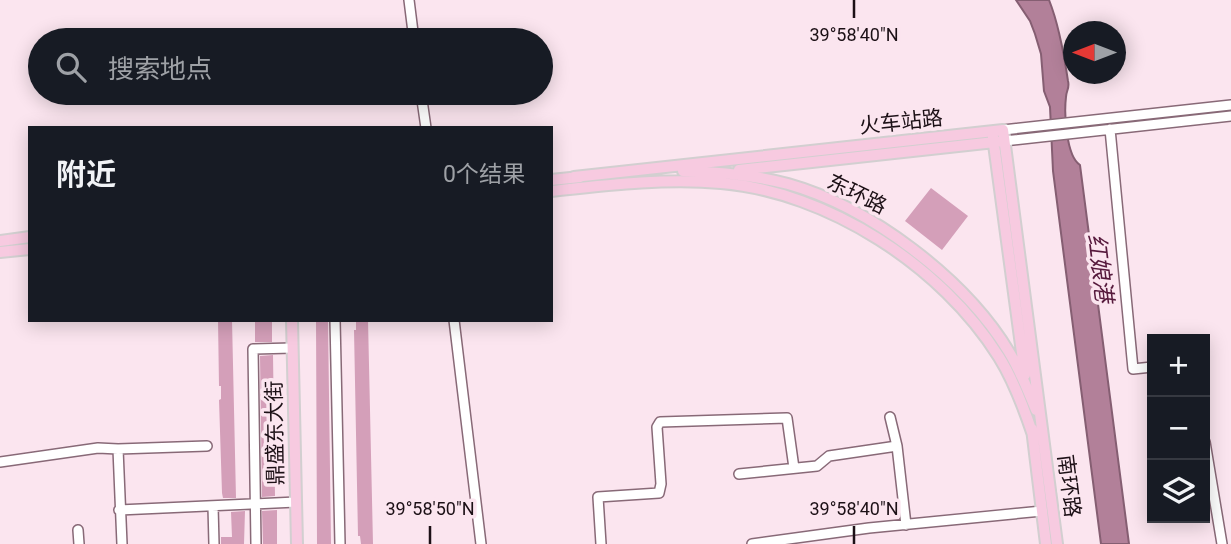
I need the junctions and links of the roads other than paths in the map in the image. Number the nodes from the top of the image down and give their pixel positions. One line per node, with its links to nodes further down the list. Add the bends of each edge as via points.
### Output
1 (408, 0): 2 (street)
2 (412, 28)
3 (1231, 104): 8 (street, 火车站路, via 1047,125)
4 (423, 105): 6 (street)
5 (1231, 116): 7 (street, 火车站路)
6 (426, 126)
7 (1110, 129): 8 (street, 火车站路, via 1047,137); 21 (street, via 1133,369)
8 (998, 136): 9 (main road, 火车站路); 11 (main road, 火车站路); 22 (main road); 24 (main road)
9 (723, 172): 11 (main road, 火车站路); 22 (main road, 东环路, via 792,185 901,240 987,322 1010,353)
10 (553, 180): 11 (main road, 东环路)
11 (575, 183): 12 (main road, 东环路); 24 (main road, 东环路, via 746,186 789,196 870,233 930,278 979,329 1006,368)
12 (553, 190)
13 (28, 237): 14 (main road)
14 (0, 241)
15 (28, 249): 16 (main road)
16 (0, 252)
17 (292, 322): 20 (main road, 鼎盛东大街)
18 (335, 322): 45 (street)
19 (454, 322): 46 (street)
20 (292, 348): 32 (main road, 鼎盛东大街); 33 (street, via 253,349)
21 (1147, 368)
22 (1026, 386): 24 (main road, 东环路)
23 (890, 417): 26 (street)
24 (1038, 433): 36 (main road, 南环路); 51 (main road, 南环路)
25 (207, 446): 27 (street)
26 (897, 446): 30 (street, via 829,456 817,466); 37 (street)
27 (118, 449): 29 (street); 35 (street)
28 (1208, 460): 52 (street)
29 (0, 462)
30 (794, 468): 31 (street); 47 (street, via 787,418 660,422 659,493 598,497)
31 (738, 474)
32 (296, 502): 33 (street); 44 (main road, 鼎盛东大街)
33 (256, 504): 34 (street); 43 (street)
34 (213, 506): 35 (street); 42 (street)
35 (119, 510): 41 (street)
36 (1042, 511): 37 (street); 50 (main road, 南环路)
37 (906, 525): 39 (street)
38 (78, 530): 40 (street)
39 (842, 532): 48 (street); 49 (street)
40 (79, 544)
41 (122, 544)
42 (214, 544)
43 (256, 544)
44 (297, 544)
45 (340, 544)
46 (481, 544)
47 (601, 544)
48 (752, 544)
49 (843, 544)
50 (1046, 544)
51 (1057, 544)
52 (1222, 544)

